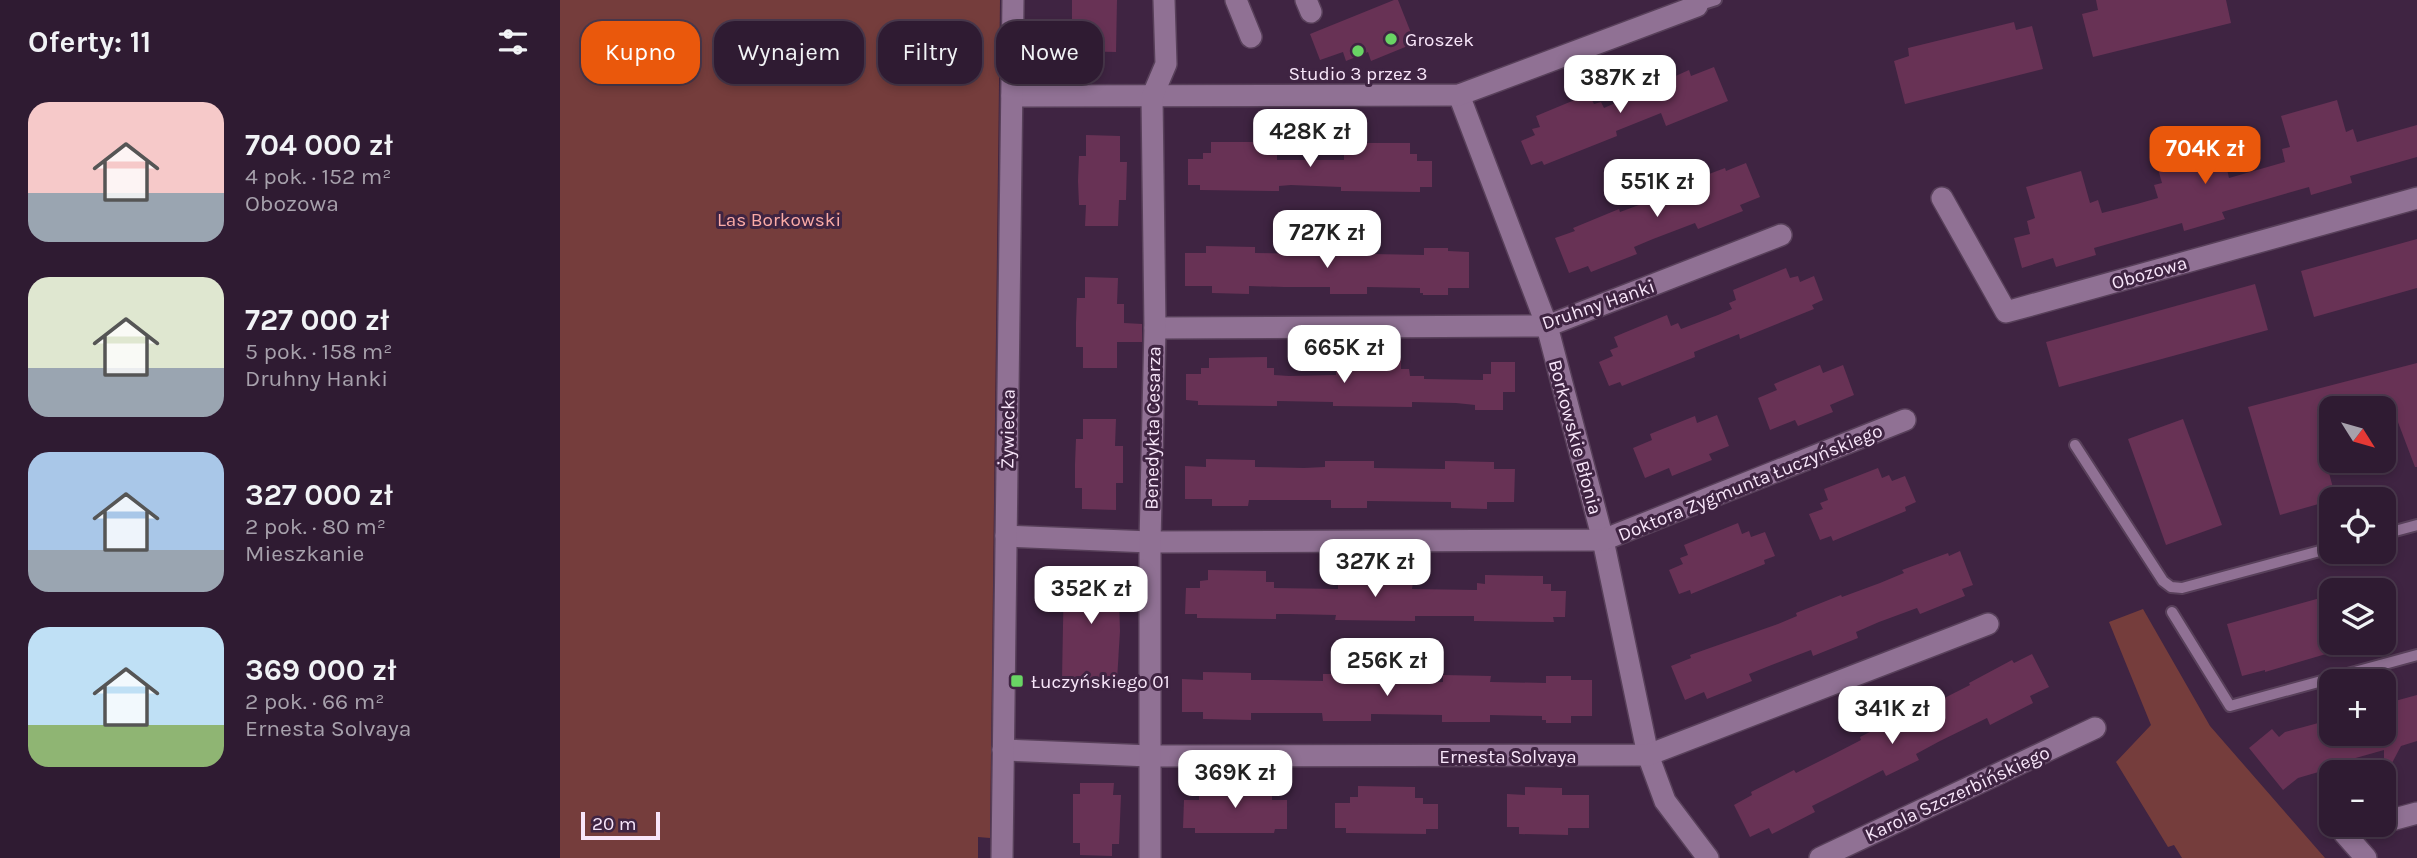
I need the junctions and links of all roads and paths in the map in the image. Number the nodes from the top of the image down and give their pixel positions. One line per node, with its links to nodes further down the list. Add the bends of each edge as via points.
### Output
1 (1013, 0): 7 (street, Żywiecka)
2 (1164, 0): 8 (street, Benedykta Cesarza, via 1166,64)
3 (1236, 0): 5 (street)
4 (1707, 3): 6 (street)
5 (1251, 37)
6 (1459, 95): 8 (street); 12 (street, Borkowskie Błonia)
7 (1012, 96): 8 (street); 18 (street, Żywiecka)
8 (1152, 97): 13 (street, Benedykta Cesarza)
9 (1942, 198): 10 (street, Obozowa, via 2006,312)
10 (2417, 198)
11 (1781, 235): 12 (street, Druhny Hanki)
12 (1546, 326): 13 (street, Druhny Hanki); 19 (street, Borkowskie Błonia)
13 (1155, 328): 20 (street, Benedykta Cesarza)
14 (1905, 420): 19 (street, Doktora Zygmunta Łuczyńskiego)
15 (2076, 445): 21 (lane, via 2171,587 2182,588)
16 (2417, 525): 17 (lane)
17 (2396, 531)
18 (1006, 536): 20 (street, Doktora Zygmunta Łuczyńskiego); 26 (street, Żywiecka)
19 (1603, 540): 20 (street, Doktora Zygmunta Łuczyńskiego); 27 (street, Borkowskie Błonia)
20 (1150, 542): 28 (street, Benedykta Cesarza)
21 (2319, 551)
22 (2172, 612): 24 (lane, via 2230,706)
23 (1988, 624): 27 (street, Ernesta Solvaya)
24 (2417, 655)
25 (2095, 728): 35 (street, Karola Szczerbińskiego)
26 (1003, 750): 28 (street, Ernesta Solvaya); 32 (street, Żywiecka)
27 (1648, 755): 28 (street, Ernesta Solvaya); 34 (street, Borkowskie Błonia, via 1665,801)
28 (1150, 756): 33 (street, Benedykta Cesarza)
29 (2417, 813): 30 (street)
30 (2396, 819)
31 (2348, 837): 36 (street)
32 (1002, 858)
33 (1150, 858)
34 (1708, 858)
35 (1820, 858)
36 (2366, 858)

